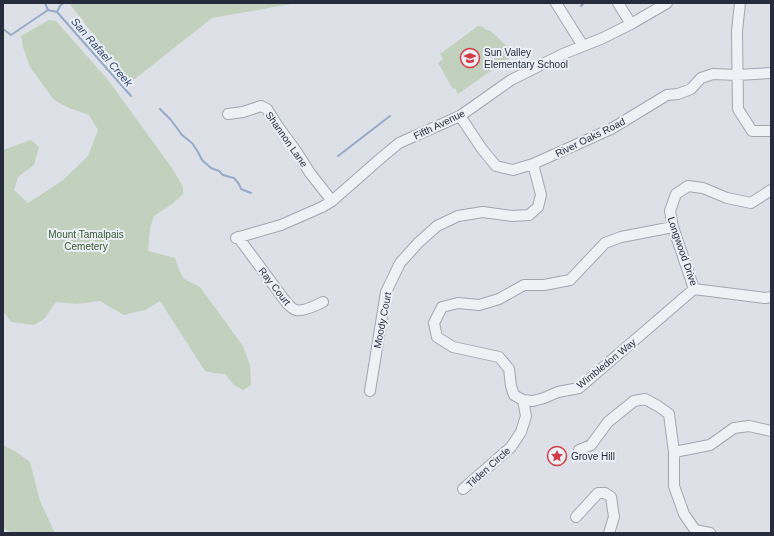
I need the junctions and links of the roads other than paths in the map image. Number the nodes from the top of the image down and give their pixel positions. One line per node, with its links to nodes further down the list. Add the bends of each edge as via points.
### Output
1 (556, 3): 6 (street)
2 (618, 3): 5 (street)
3 (667, 3): 5 (street, Fifth Avenue)
4 (740, 3): 8 (street)
5 (631, 24): 6 (street, Fifth Avenue)
6 (582, 46): 10 (street, Fifth Avenue, via 511,80)
7 (771, 73): 8 (street, River Oaks Road)
8 (737, 76): 11 (street, via 738,109 752,131); 12 (street, River Oaks Road, via 713,74 701,78 691,89 667,95 611,129)
9 (228, 114): 14 (street, Shannon Lane, via 261,106 267,109)
10 (460, 116): 12 (street, River Oaks Road, via 496,166 513,170); 14 (street, Fifth Avenue, via 399,143)
11 (771, 131)
12 (533, 164): 20 (street, Moody Court, via 541,195 538,208 529,215 512,216 482,212 458,216 437,226 400,263 386,292)
13 (771, 190): 15 (street, Longwood Drive, via 751,203 688,186 676,194 670,211)
14 (332, 201): 16 (street, Fifth Avenue, via 281,225)
15 (674, 227): 17 (street, Longwood Drive); 21 (street, via 621,237 605,243 570,280 544,285 524,285 499,299 479,305 458,303 442,307 434,323 437,337 453,347 500,357 509,369 514,395)
16 (237, 237): 19 (street, Ray Court, via 294,309 302,310)
17 (694, 289): 18 (street, Longwood Drive); 21 (street, Wimbledon Way, via 579,388 533,401)
18 (771, 297)
19 (323, 302)
20 (370, 391)
21 (523, 400): 25 (street, Tilden Circle, via 526,416 518,437 511,447)
22 (771, 431): 24 (street, via 749,426 734,428 710,445)
23 (579, 450): 24 (street, via 591,445 608,422 634,401 645,399 669,414)
24 (674, 452): 28 (street, via 674,486 684,514 695,530)
25 (463, 489)
26 (576, 517): 27 (street, via 598,493 605,493 611,497 614,517)
27 (609, 533)
28 (710, 533)

